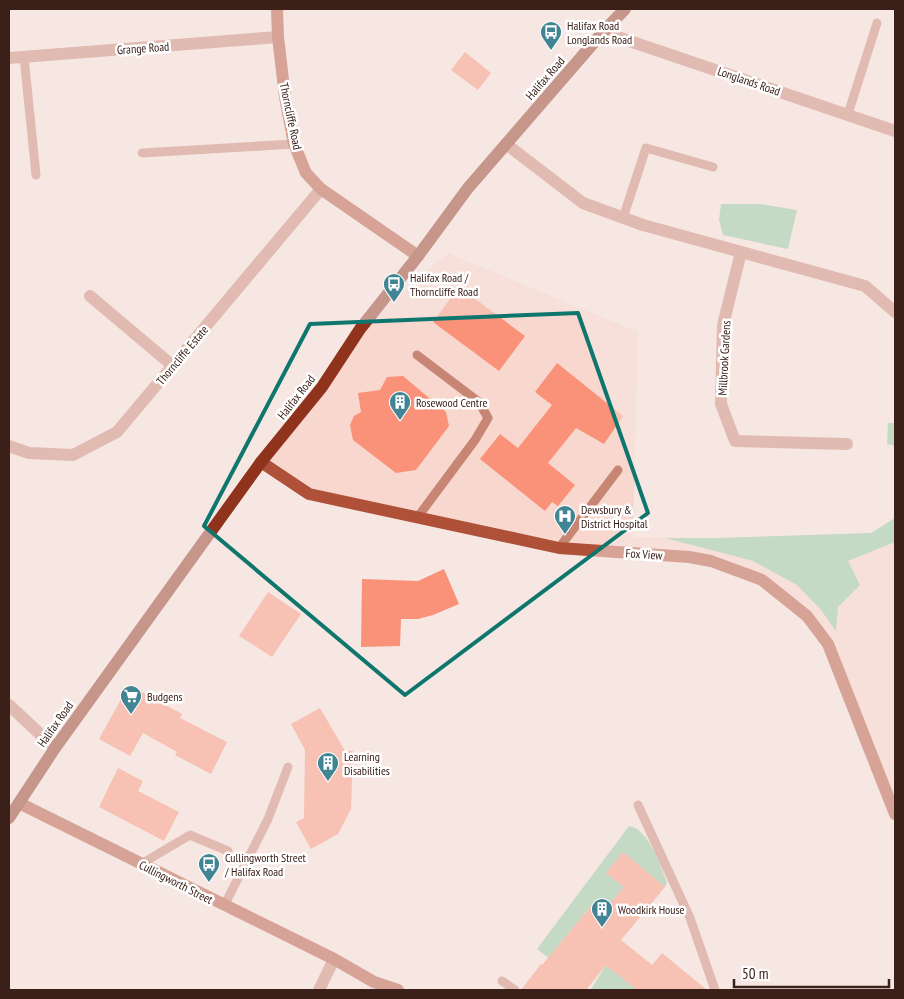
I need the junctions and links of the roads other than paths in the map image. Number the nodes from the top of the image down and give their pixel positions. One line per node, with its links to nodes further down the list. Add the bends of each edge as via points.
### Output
1 (277, 9): 5 (street, Thorncliffe Road)
2 (625, 9): 4 (main road, Halifax Road)
3 (878, 23): 8 (lane)
4 (603, 32): 8 (street, Longlands Road); 11 (main road, Halifax Road)
5 (278, 37): 6 (street, Grange Road); 10 (street, Thorncliffe Road)
6 (24, 57): 7 (street, Grange Road); 14 (lane)
7 (9, 58)
8 (848, 114): 9 (street, Longlands Road)
9 (895, 131)
10 (294, 144): 12 (lane); 15 (street, Thorncliffe Road, via 306,173)
11 (506, 144): 16 (street, via 584,203); 18 (main road, Halifax Road, via 468,188)
12 (142, 153)
13 (713, 167): 16 (lane, via 646,148)
14 (36, 175)
15 (321, 189): 18 (street, Thorncliffe Road); 22 (street, Thorncliffe Estate)
16 (622, 218): 17 (street)
17 (741, 252): 20 (street, via 865,286); 23 (street, Millbrook Gardens, via 723,325 722,404 735,441)
18 (418, 256): 25 (main road, Halifax Road, via 360,329 322,387)
19 (90, 296): 22 (street)
20 (895, 312)
21 (417, 355): 27 (lane, via 479,402 488,418)
22 (173, 366): 24 (street, Thorncliffe Estate, via 117,432 73,455 29,453)
23 (847, 444)
24 (9, 446)
25 (262, 462): 27 (street, Fox View, via 309,494); 30 (main road, Halifax Road)
26 (618, 470): 28 (lane)
27 (418, 518): 28 (street, Fox View)
28 (559, 548): 34 (street, Fox View, via 689,557 712,561 762,580 806,616 828,644)
29 (9, 705): 30 (street)
30 (55, 748): 32 (main road, Halifax Road)
31 (288, 768): 38 (lane, via 268,818)
32 (19, 803): 35 (main road, Halifax Road); 37 (street, Cullingworth Street)
33 (638, 805): 44 (lane, via 690,918)
34 (895, 814)
35 (9, 818)
36 (228, 851): 37 (lane, via 190,835)
37 (141, 864): 38 (street, Cullingworth Street)
38 (224, 906): 39 (street, Cullingworth Street)
39 (334, 959): 41 (street); 42 (street, Cullingworth Street, via 374,982)
40 (502, 981): 43 (lane)
41 (319, 990)
42 (398, 990)
43 (515, 990)
44 (715, 990)

